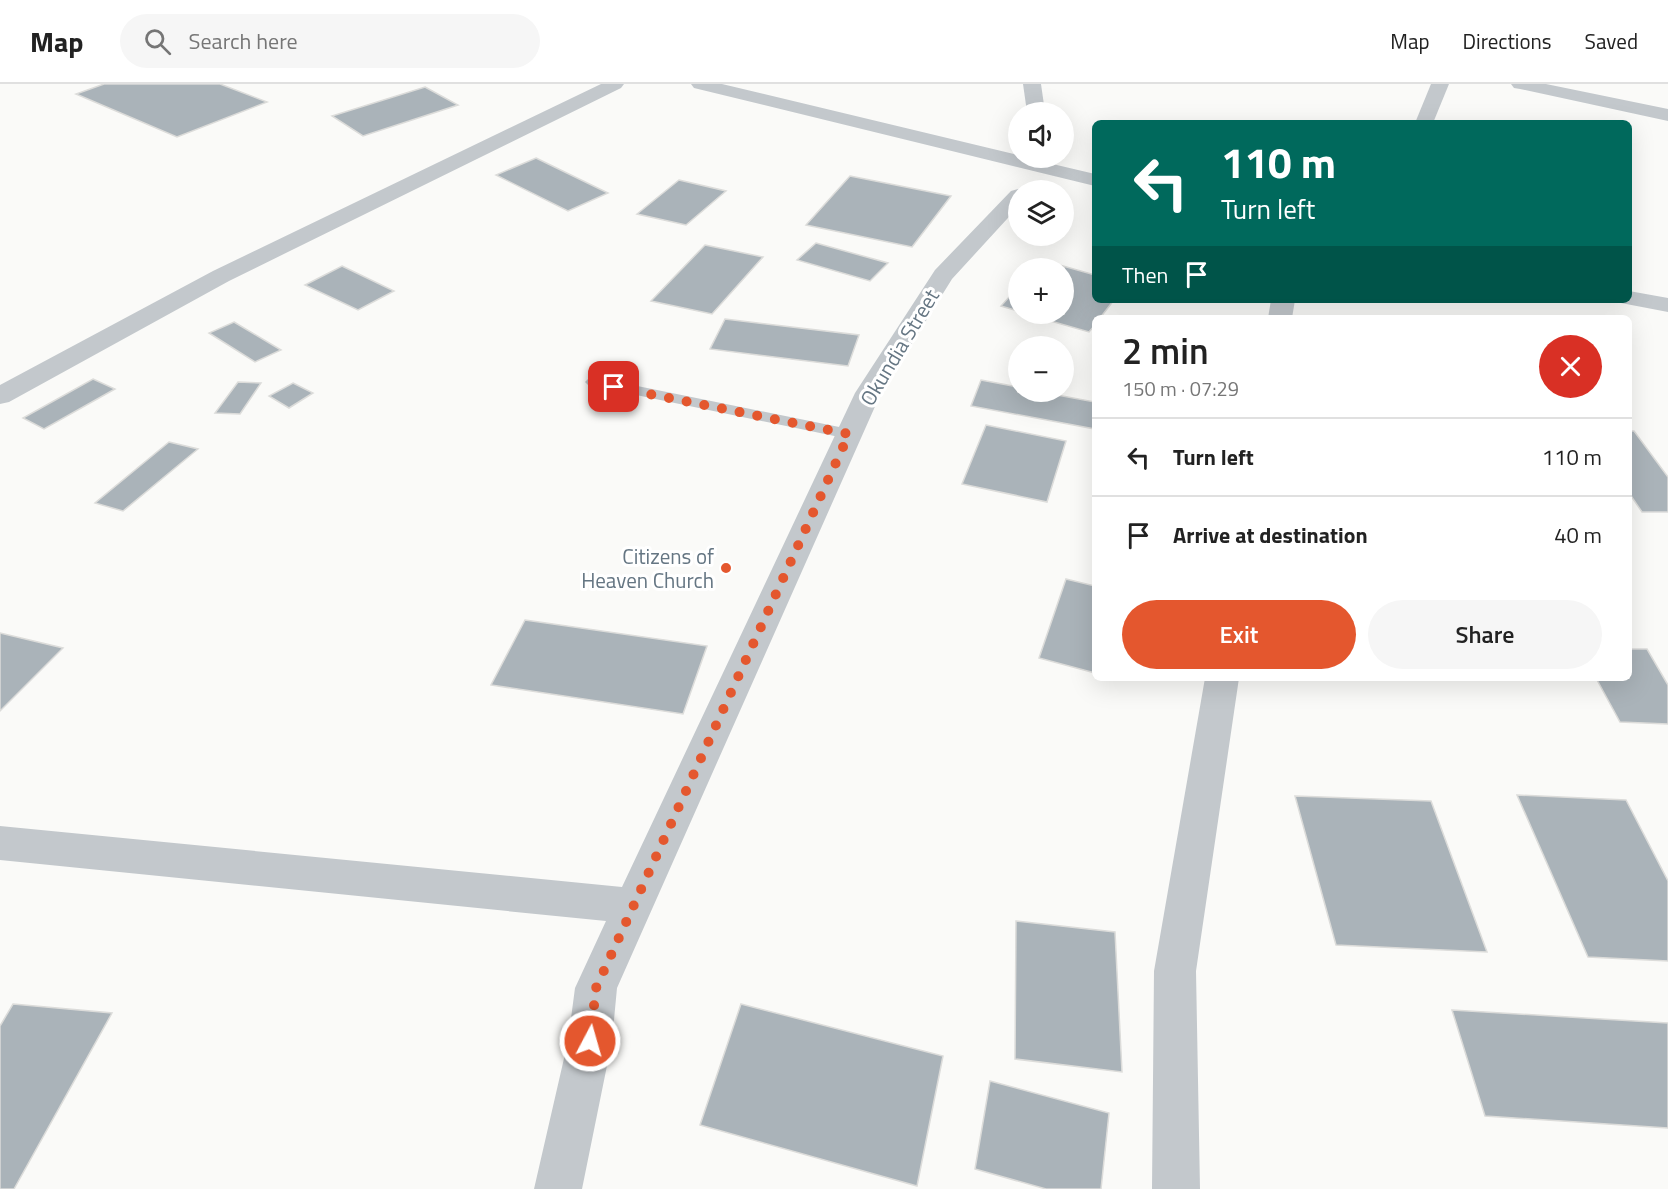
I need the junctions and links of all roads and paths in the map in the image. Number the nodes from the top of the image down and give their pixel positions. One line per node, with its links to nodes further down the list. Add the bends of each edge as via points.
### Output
1 (615, 84): 16 (street, via 221,276)
2 (703, 84): 9 (street)
3 (1032, 84): 6 (street)
4 (1440, 84): 8 (street)
5 (1520, 84): 7 (street)
6 (1035, 102)
7 (1668, 115)
8 (1425, 120)
9 (1008, 154)
10 (1061, 168): 11 (street)
11 (1092, 179)
12 (1008, 206): 17 (street, Okundia Street, via 943,275 868,393)
13 (1632, 299): 14 (street)
14 (1668, 306)
15 (593, 382): 17 (lane)
16 (0, 396)
17 (849, 434): 20 (street, Okundia Street)
18 (1222, 681): 22 (street, via 1175,971)
19 (0, 843): 20 (street)
20 (634, 906): 21 (street, Okundia Street, via 596,988 590,1041)
21 (558, 1189)
22 (1176, 1189)

